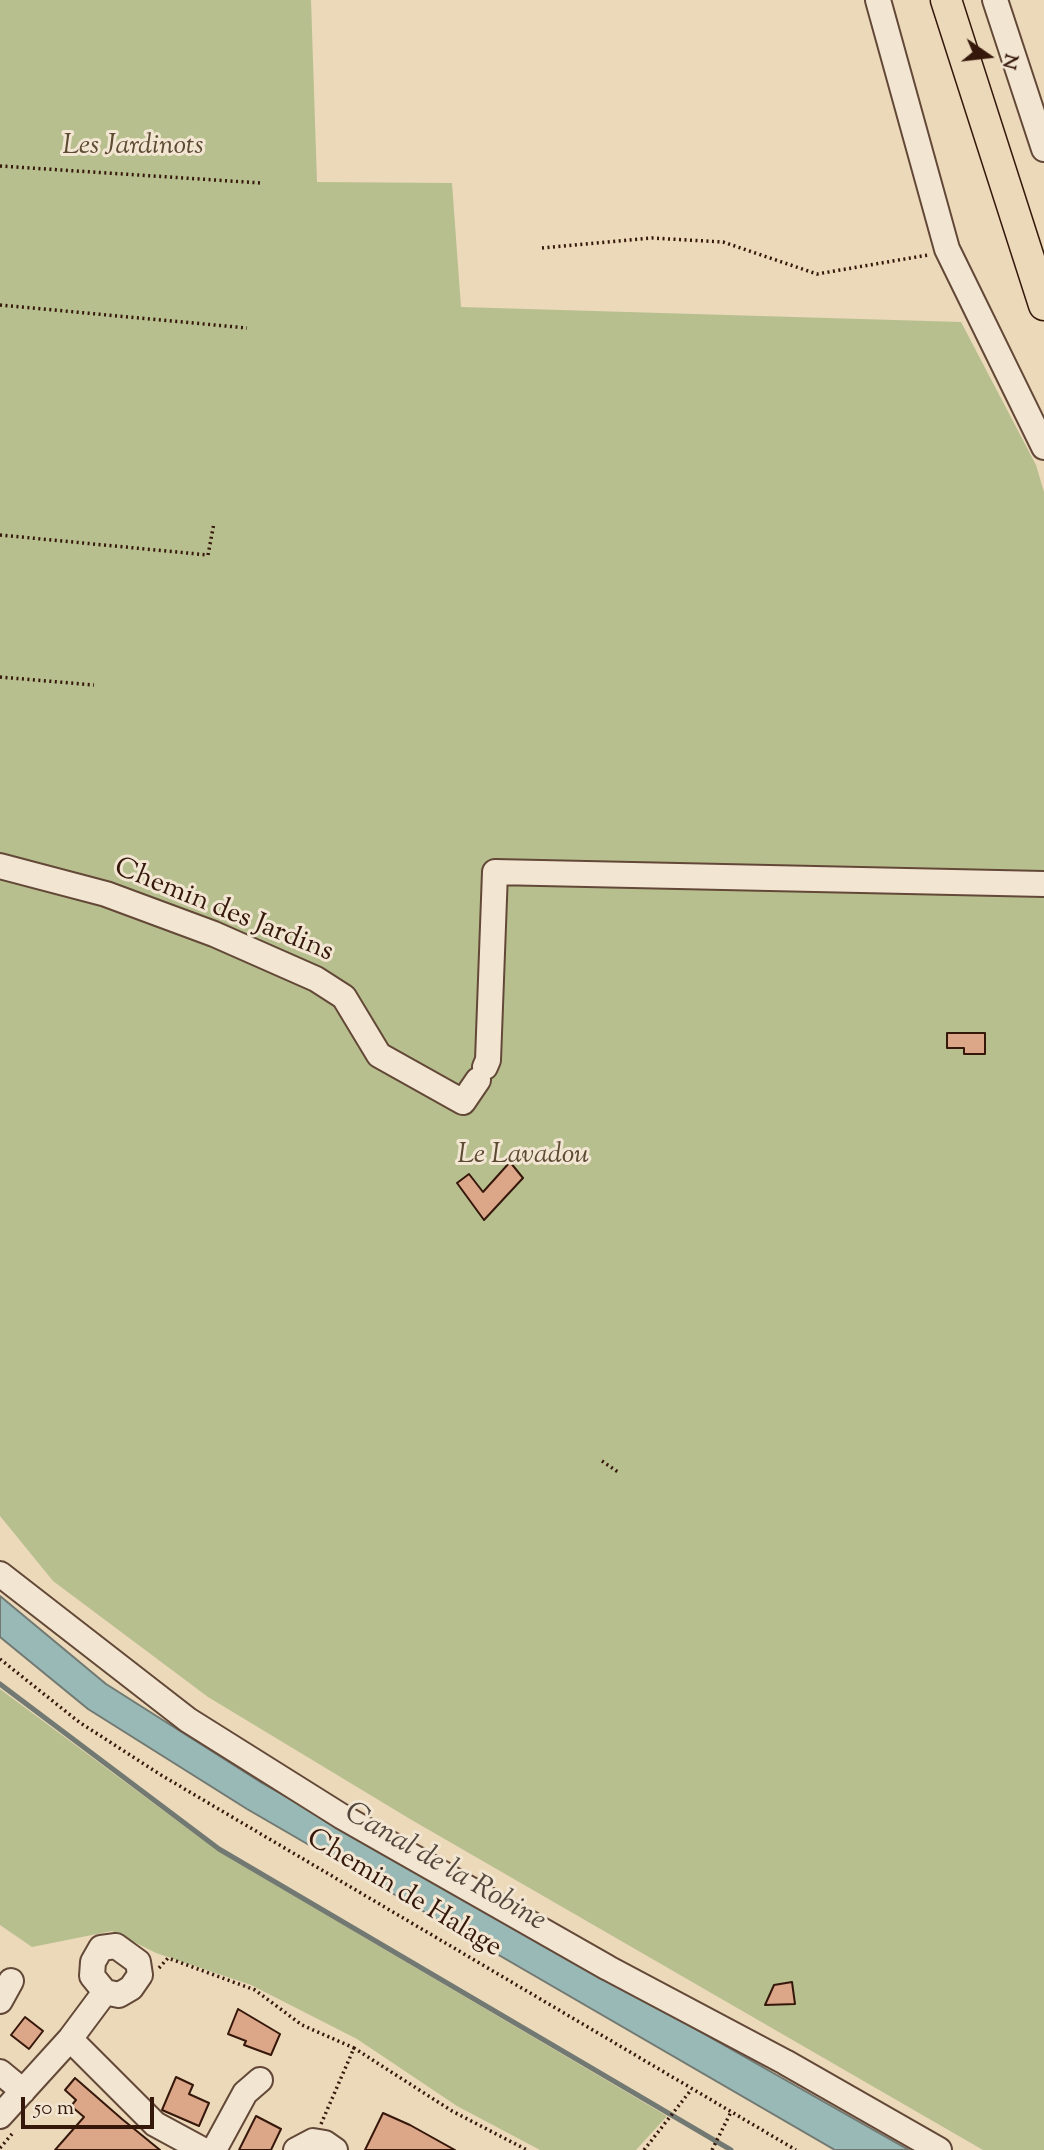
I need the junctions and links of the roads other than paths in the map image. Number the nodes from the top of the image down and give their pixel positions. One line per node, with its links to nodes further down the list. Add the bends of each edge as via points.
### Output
1 (878, 0): 6 (street, via 947,249)
2 (946, 0): 5 (main road)
3 (995, 0): 4 (street)
4 (1044, 149)
5 (1044, 305)
6 (1044, 447)
7 (0, 866): 8 (street, Chemin des Jardins, via 106,894 316,979 344,997 379,1055 463,1102 488,1060 495,872)
8 (1044, 884)
9 (0, 1574): 18 (street, via 188,1720 341,1816)
10 (105, 1992): 11 (street)
11 (70, 2039): 14 (street); 16 (street, via 155,2124)
12 (0, 2072): 14 (street)
13 (260, 2080): 17 (street, via 245,2093)
14 (23, 2091): 15 (street)
15 (8, 2123)
16 (204, 2150)
17 (214, 2150)
18 (939, 2150)

